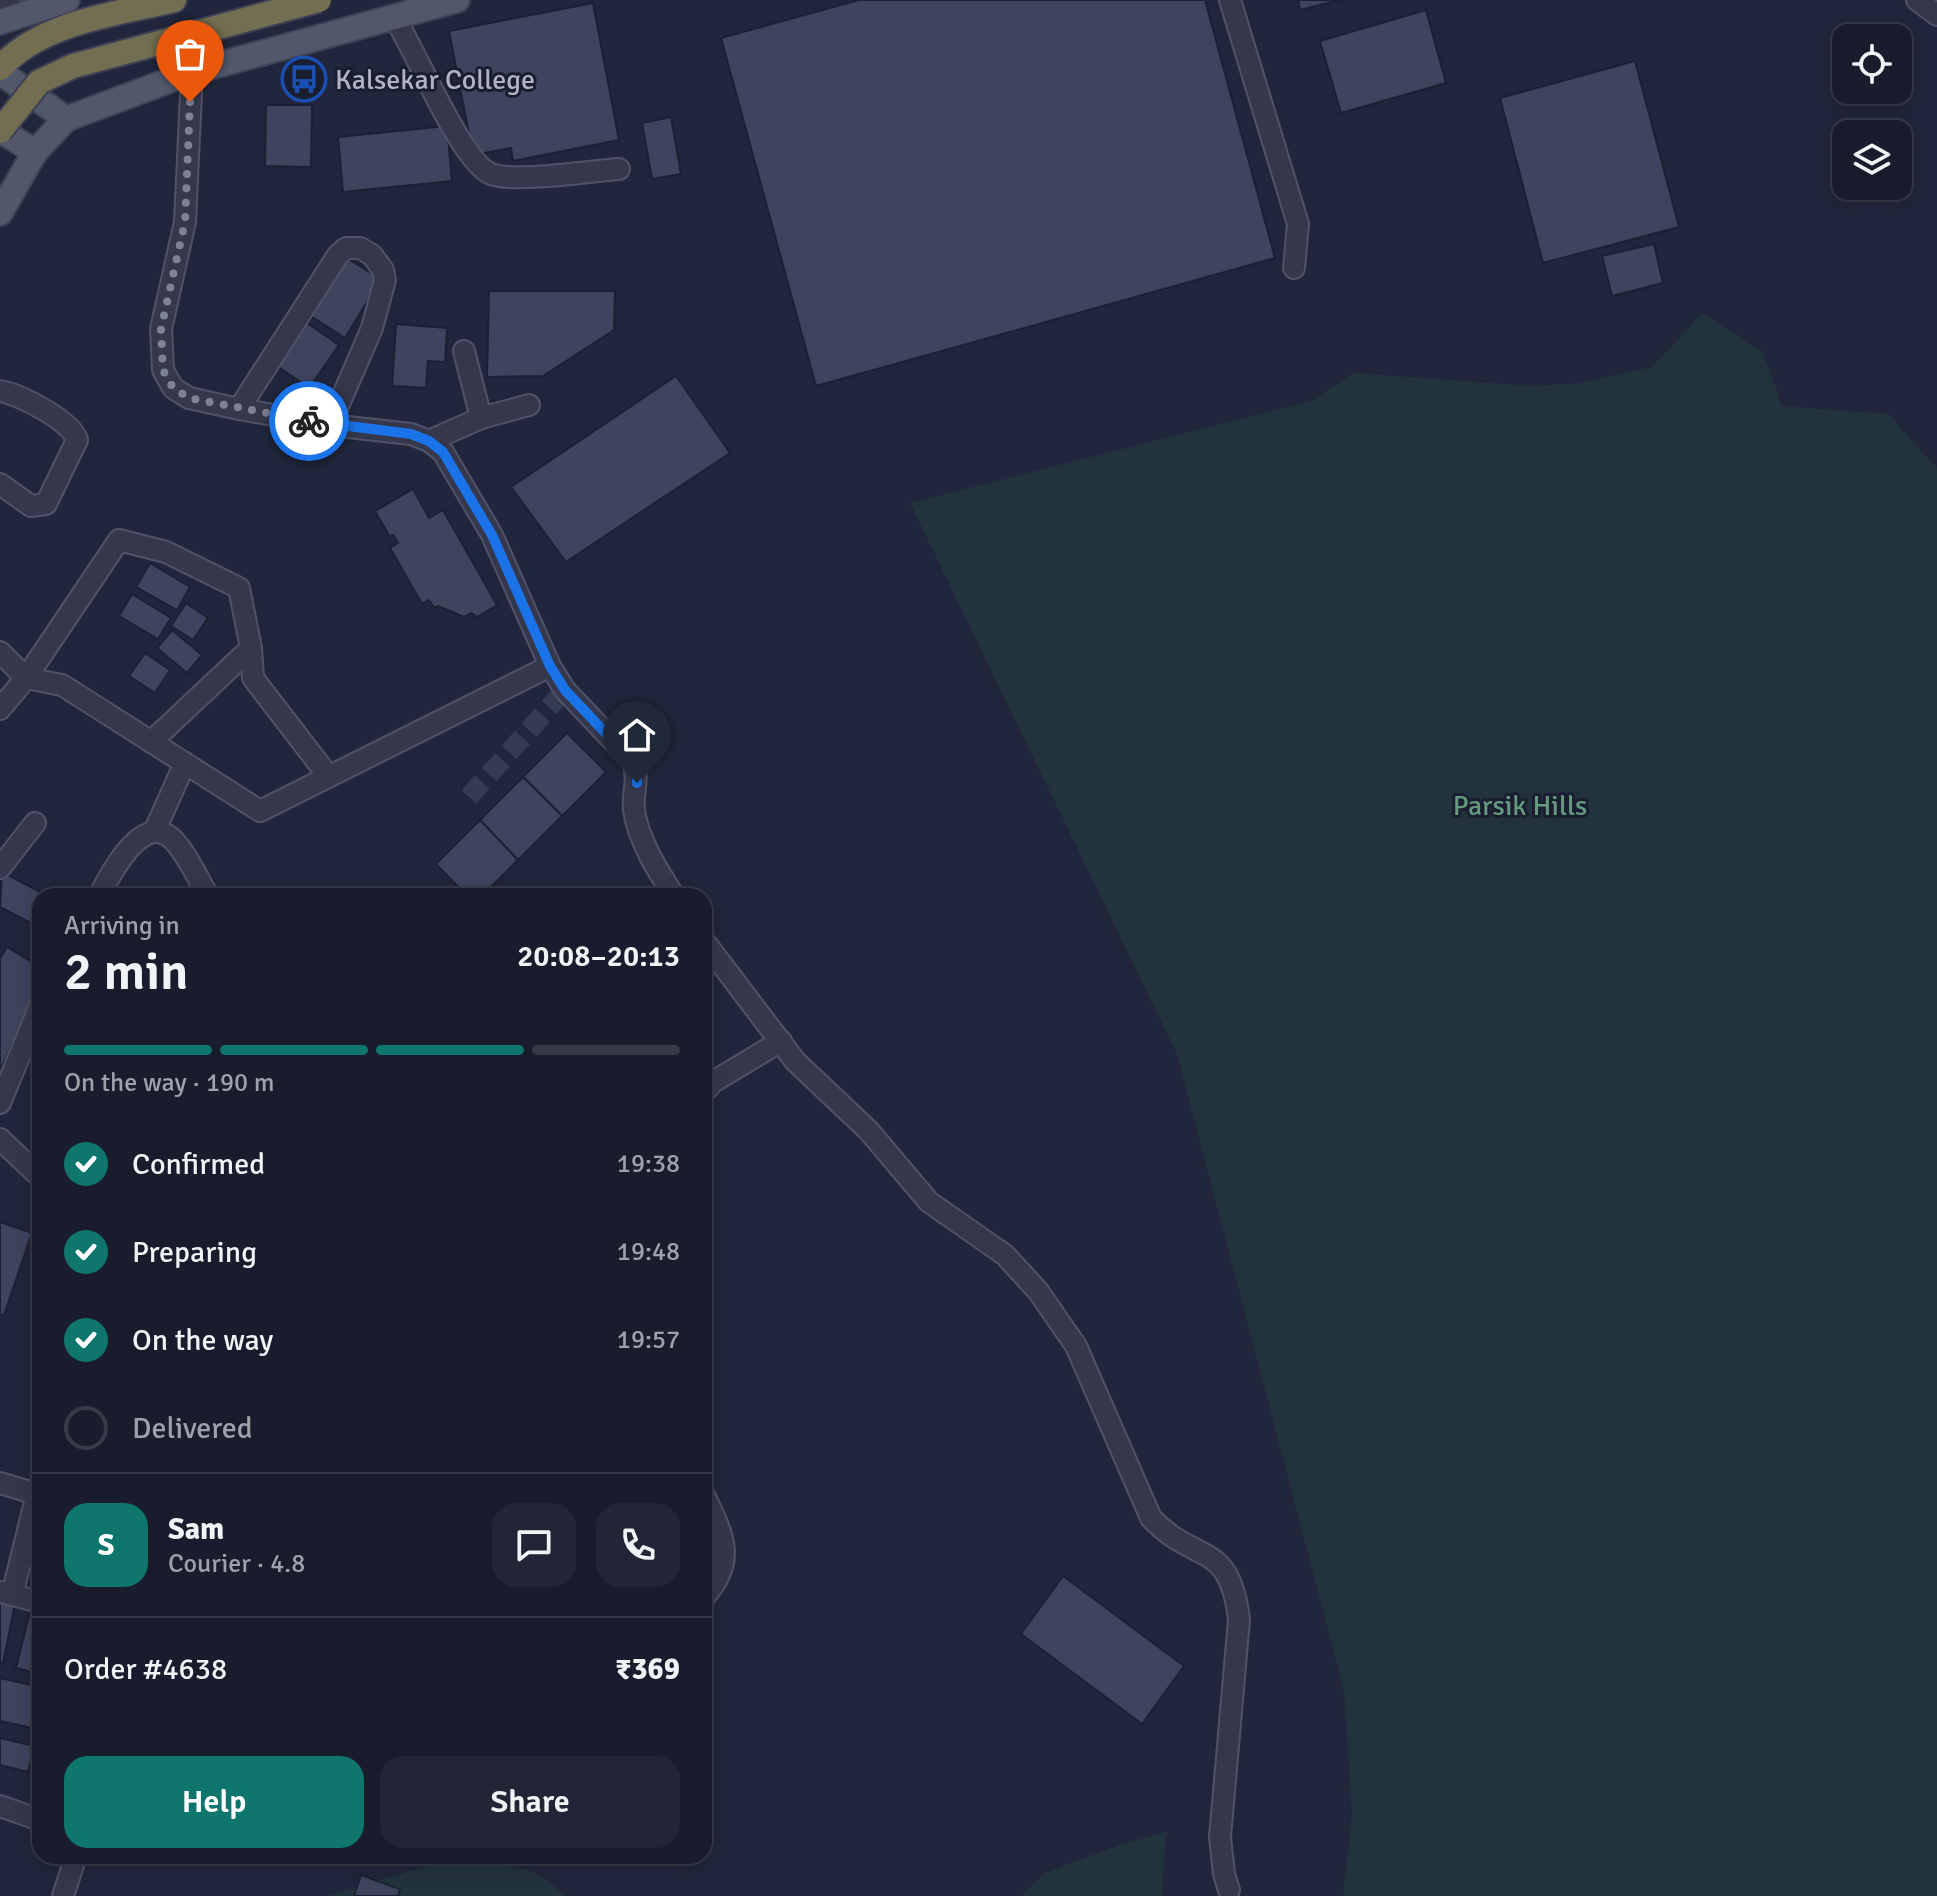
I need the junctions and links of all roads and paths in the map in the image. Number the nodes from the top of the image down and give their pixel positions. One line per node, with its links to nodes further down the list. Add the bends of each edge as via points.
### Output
1 (67, 0): 7 (main road)
2 (174, 0): 10 (highway, via 60,30 16,50)
3 (319, 0): 13 (highway, bridge, via 73,66 39,82)
4 (457, 0): 9 (main road)
5 (1230, 0): 17 (street, via 1298,224)
6 (1917, 0): 8 (street)
7 (5, 13)
8 (1936, 13)
9 (395, 19): 11 (main road); 15 (street, via 461,141 489,174)
10 (0, 70): 12 (main road)
11 (192, 72): 12 (main road); 21 (street, via 185,222 161,329 163,370 173,388 189,398)
12 (66, 119): 14 (main road)
13 (0, 130): 14 (main road)
14 (35, 152): 16 (main road)
15 (619, 169)
16 (0, 213)
17 (1294, 268)
18 (464, 351): 22 (street)
19 (0, 391): 25 (street, via 65,422 77,440 46,504 31,506)
20 (529, 405): 22 (street)
21 (239, 409): 23 (street); 23 (street, via 338,255 346,248 360,248 378,262 385,280 372,328)
22 (481, 418): 24 (street)
23 (330, 425): 24 (street, via 411,434)
24 (429, 441): 28 (street, via 443,452 492,535)
25 (0, 484)
26 (251, 648): 29 (street, via 239,588 166,552 119,540); 31 (street); 33 (street, via 253,678)
27 (0, 652): 29 (street)
28 (550, 666): 33 (street); 39 (street, via 565,690 632,761 637,772 634,809 643,840)
29 (26, 678): 30 (street); 31 (street, via 62,685)
30 (0, 709)
31 (151, 742): 32 (street)
32 (185, 763): 33 (street, via 260,811); 35 (street)
33 (329, 777)
34 (35, 823): 36 (street)
35 (154, 832): 37 (street, via 140,837 114,866); 38 (street, via 165,833 176,843)
36 (0, 868)
37 (103, 888)
38 (203, 888)
39 (670, 888)
40 (712, 951): 42 (street)
41 (32, 1025): 44 (street)
42 (781, 1041): 43 (street); 57 (street, via 929,1202 1005,1255 1038,1291 1076,1346 1151,1518 1167,1536 1211,1556 1227,1572 1239,1620 1221,1811)
43 (712, 1083)
44 (0, 1103)
45 (1, 1141): 46 (street)
46 (32, 1170)
47 (0, 1483): 48 (street)
48 (32, 1488)
49 (32, 1511): 52 (street)
50 (712, 1511): 51 (street, via 726,1550)
51 (712, 1583)
52 (6, 1593): 53 (street)
53 (32, 1600)
54 (0, 1806): 55 (street)
55 (32, 1817)
56 (73, 1864): 58 (street)
57 (1229, 1890)
58 (63, 1896)

